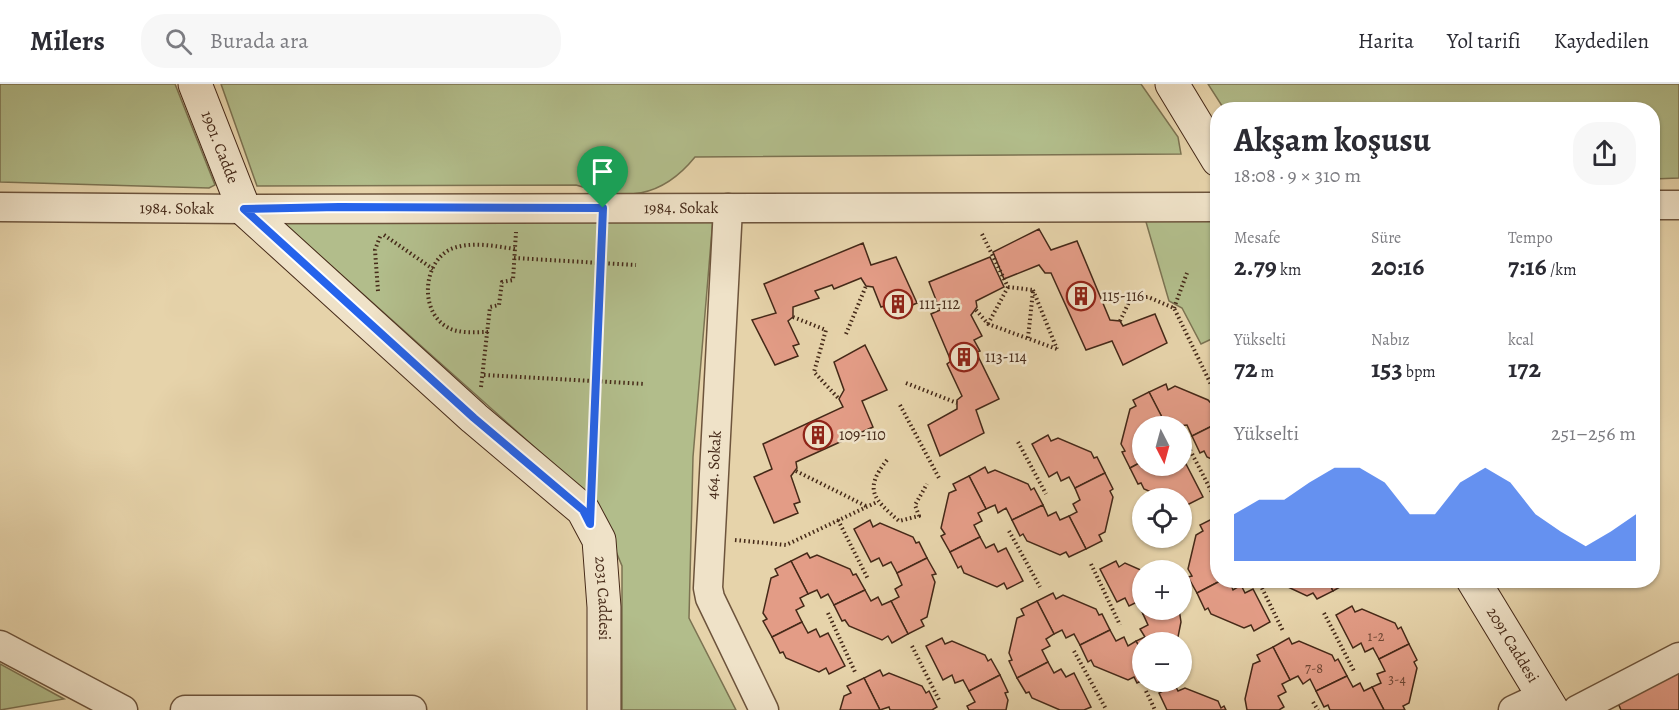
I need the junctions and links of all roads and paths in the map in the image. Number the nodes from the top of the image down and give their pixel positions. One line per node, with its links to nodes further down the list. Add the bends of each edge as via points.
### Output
1 (195, 84): 13 (street, 1901. Cadde)
2 (1172, 84): 3 (street)
3 (1210, 147)
4 (1660, 205): 5 (street)
5 (1679, 205)
6 (0, 207): 13 (street, 1984. Sokak)
7 (339, 207): 9 (street, 1984. Sokak); 13 (street, 1984. Sokak); 15 (path)
8 (1210, 207): 12 (street, 1984. Sokak)
9 (398, 208): 10 (street, 1984. Sokak); 15 (path)
10 (519, 208): 11 (street, 1984. Sokak); 16 (path)
11 (603, 208): 12 (street, 1984. Sokak); 18 (path)
12 (728, 208): 56 (street, 464. Sokak)
13 (244, 209): 31 (street, 2031 Caddesi)
14 (979, 229): 23 (path)
15 (381, 234): 20 (path); 31 (path, via 375,250 375,269)
16 (515, 249): 17 (path); 20 (path, via 481,244 452,249 442,254)
17 (514, 258): 18 (path); 30 (path, via 513,280 502,282 499,305 490,307)
18 (603, 264): 19 (path); 36 (path)
19 (636, 265)
20 (433, 269): 30 (path, via 428,295 436,316 446,326 460,331)
21 (1187, 273): 25 (path)
22 (866, 286): 32 (path)
23 (1008, 287): 24 (path); 29 (path)
24 (1033, 290): 33 (path); 33 (path, via 1057,349)
25 (1174, 308): 28 (path, via 1148,297 1131,298); 35 (path)
26 (976, 310): 29 (path)
27 (793, 317): 39 (path, via 826,330 814,372)
28 (1120, 321)
29 (988, 324): 33 (path)
30 (488, 332): 34 (path)
31 (383, 334): 42 (street, 2031 Caddesi)
32 (846, 334)
33 (1028, 338)
34 (484, 375): 36 (path); 42 (path)
35 (1210, 382)
36 (596, 383): 38 (path); 54 (path)
37 (906, 383): 40 (path)
38 (645, 384)
39 (839, 399)
40 (957, 404)
41 (900, 405): 47 (path)
42 (474, 418): 54 (street, 2031 Caddesi, via 583,510)
43 (1018, 442): 50 (path)
44 (1192, 455): 49 (path)
45 (887, 460): 51 (path, via 875,475 873,491)
46 (796, 471): 52 (path)
47 (939, 478)
48 (927, 484): 51 (path, via 915,505 919,516 899,521)
49 (1210, 489)
50 (1046, 494)
51 (877, 502): 52 (path)
52 (867, 507): 53 (path)
53 (838, 520): 56 (path, via 786,545); 58 (path)
54 (590, 524): 80 (street, 2031 Caddesi, via 599,540 603,584)
55 (1009, 531): 59 (path)
56 (710, 538): 81 (street, 464. Sokak, via 710,598)
57 (1091, 564): 64 (path)
58 (868, 579)
59 (1040, 587)
60 (1262, 588): 65 (path)
61 (1478, 588): 75 (street, 2091 Caddesi)
62 (828, 613): 70 (path)
63 (1324, 613): 71 (path)
64 (1120, 625)
65 (1283, 631)
66 (0, 645): 77 (street)
67 (912, 646): 73 (path)
68 (1074, 651): 76 (path)
69 (1679, 657): 85 (street)
70 (855, 672)
71 (1355, 673)
72 (1146, 692): 82 (path)
73 (939, 700)
74 (1313, 702): 83 (path)
75 (1547, 703): 84 (street)
76 (1106, 709)
77 (123, 710)
78 (197, 710): 79 (street)
79 (412, 710)
80 (604, 710)
81 (764, 710)
82 (1155, 710)
83 (1318, 710)
84 (1513, 710)
85 (1577, 710)

